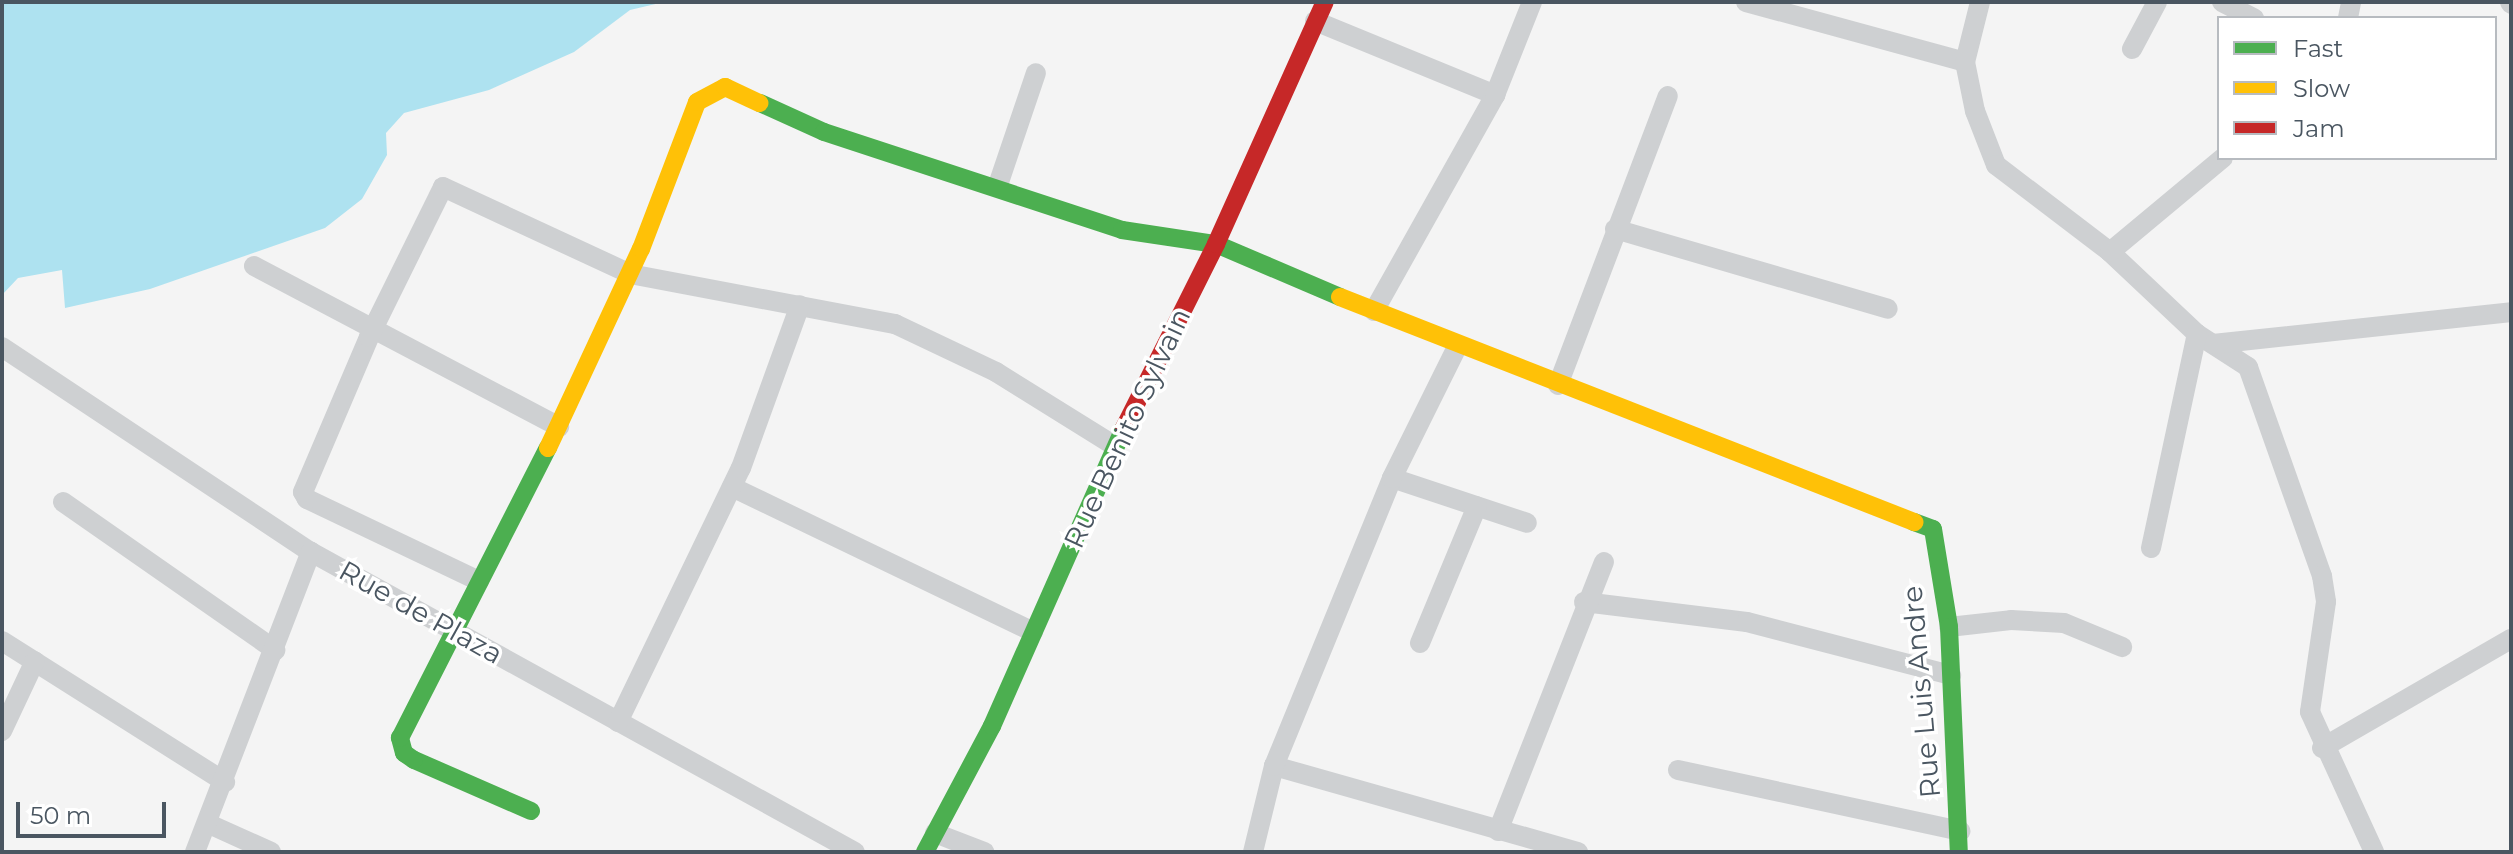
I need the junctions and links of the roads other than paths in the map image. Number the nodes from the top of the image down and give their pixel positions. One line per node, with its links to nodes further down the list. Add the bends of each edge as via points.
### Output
1 (1532, 2): 11 (street)
2 (1746, 2): 9 (street)
3 (1980, 2): 9 (street)
4 (2157, 2): 8 (street)
5 (2222, 2): 7 (street)
6 (1321, 7): 11 (street); 16 (street, Rue Benito Sylvain)
7 (2250, 16)
8 (2132, 49)
9 (1965, 62): 17 (street, via 1975,111 1996,165)
10 (1036, 73): 14 (street)
11 (1495, 95): 22 (street)
12 (1668, 96): 15 (street)
13 (2221, 160): 17 (street)
14 (998, 185): 16 (street, via 1122,230); 19 (street, via 824,132 725,87 697,102)
15 (1615, 229): 21 (street); 28 (street)
16 (1216, 244): 22 (street); 30 (street, Rue Benito Sylvain)
17 (2110, 252): 25 (street)
18 (254, 266): 24 (street)
19 (630, 274): 20 (street); 24 (street, via 443,187); 29 (street)
20 (800, 305): 30 (street, via 895,324 996,372); 32 (street)
21 (1888, 309)
22 (1374, 311): 27 (street)
23 (2511, 312): 25 (street)
24 (374, 326): 29 (street); 39 (street, via 303,492 307,499)
25 (2205, 339): 36 (street); 53 (street, via 2248,367 2322,576 2326,602 2310,712)
26 (2, 347): 37 (street, Rue de Plaza)
27 (1457, 347): 28 (street); 31 (street)
28 (1558, 385): 41 (street, Rue Luis Andre, via 1933,529)
29 (559, 427): 39 (street)
30 (1115, 446): 43 (street, Rue Benito Sylvain)
31 (1392, 478): 34 (street); 54 (street)
32 (732, 487): 43 (street); 51 (street)
33 (63, 502): 48 (street)
34 (1477, 506): 35 (street); 46 (street)
35 (1527, 523)
36 (2151, 548)
37 (311, 552): 42 (street, Rue de Plaza); 48 (street)
38 (1604, 562): 40 (street)
39 (479, 581): 42 (street)
40 (1584, 602): 50 (street, via 1747,622); 59 (street)
41 (1949, 627): 47 (street, via 2011,620 2064,623); 50 (street, Rue Luis Andre)
42 (452, 628): 51 (street, Rue de Plaza); 57 (street, via 406,721 400,738 404,753)
43 (1033, 632): 61 (street, Rue Benito Sylvain, via 992,726)
44 (2511, 639): 53 (street)
45 (2, 641): 49 (street)
46 (1420, 643)
47 (2122, 647)
48 (275, 650): 56 (street)
49 (35, 661): 52 (street); 56 (street)
50 (1951, 675): 60 (street, Rue Luis Andre)
51 (618, 722): 64 (street, Rue de Plaza)
52 (2, 731)
53 (2322, 748): 70 (street)
54 (1274, 766): 59 (street); 67 (street)
55 (1678, 770): 60 (street)
56 (225, 782): 58 (street)
57 (531, 811)
58 (209, 824): 62 (street); 63 (street)
59 (1498, 831): 68 (street)
60 (1960, 831): 69 (street, Rue Luis Andre)
61 (935, 833): 65 (street, Rue Benito Sylvain); 66 (street)
62 (195, 852)
63 (271, 852)
64 (855, 852)
65 (925, 852)
66 (984, 852)
67 (1253, 852)
68 (1578, 852)
69 (1959, 852)
70 (2374, 852)

